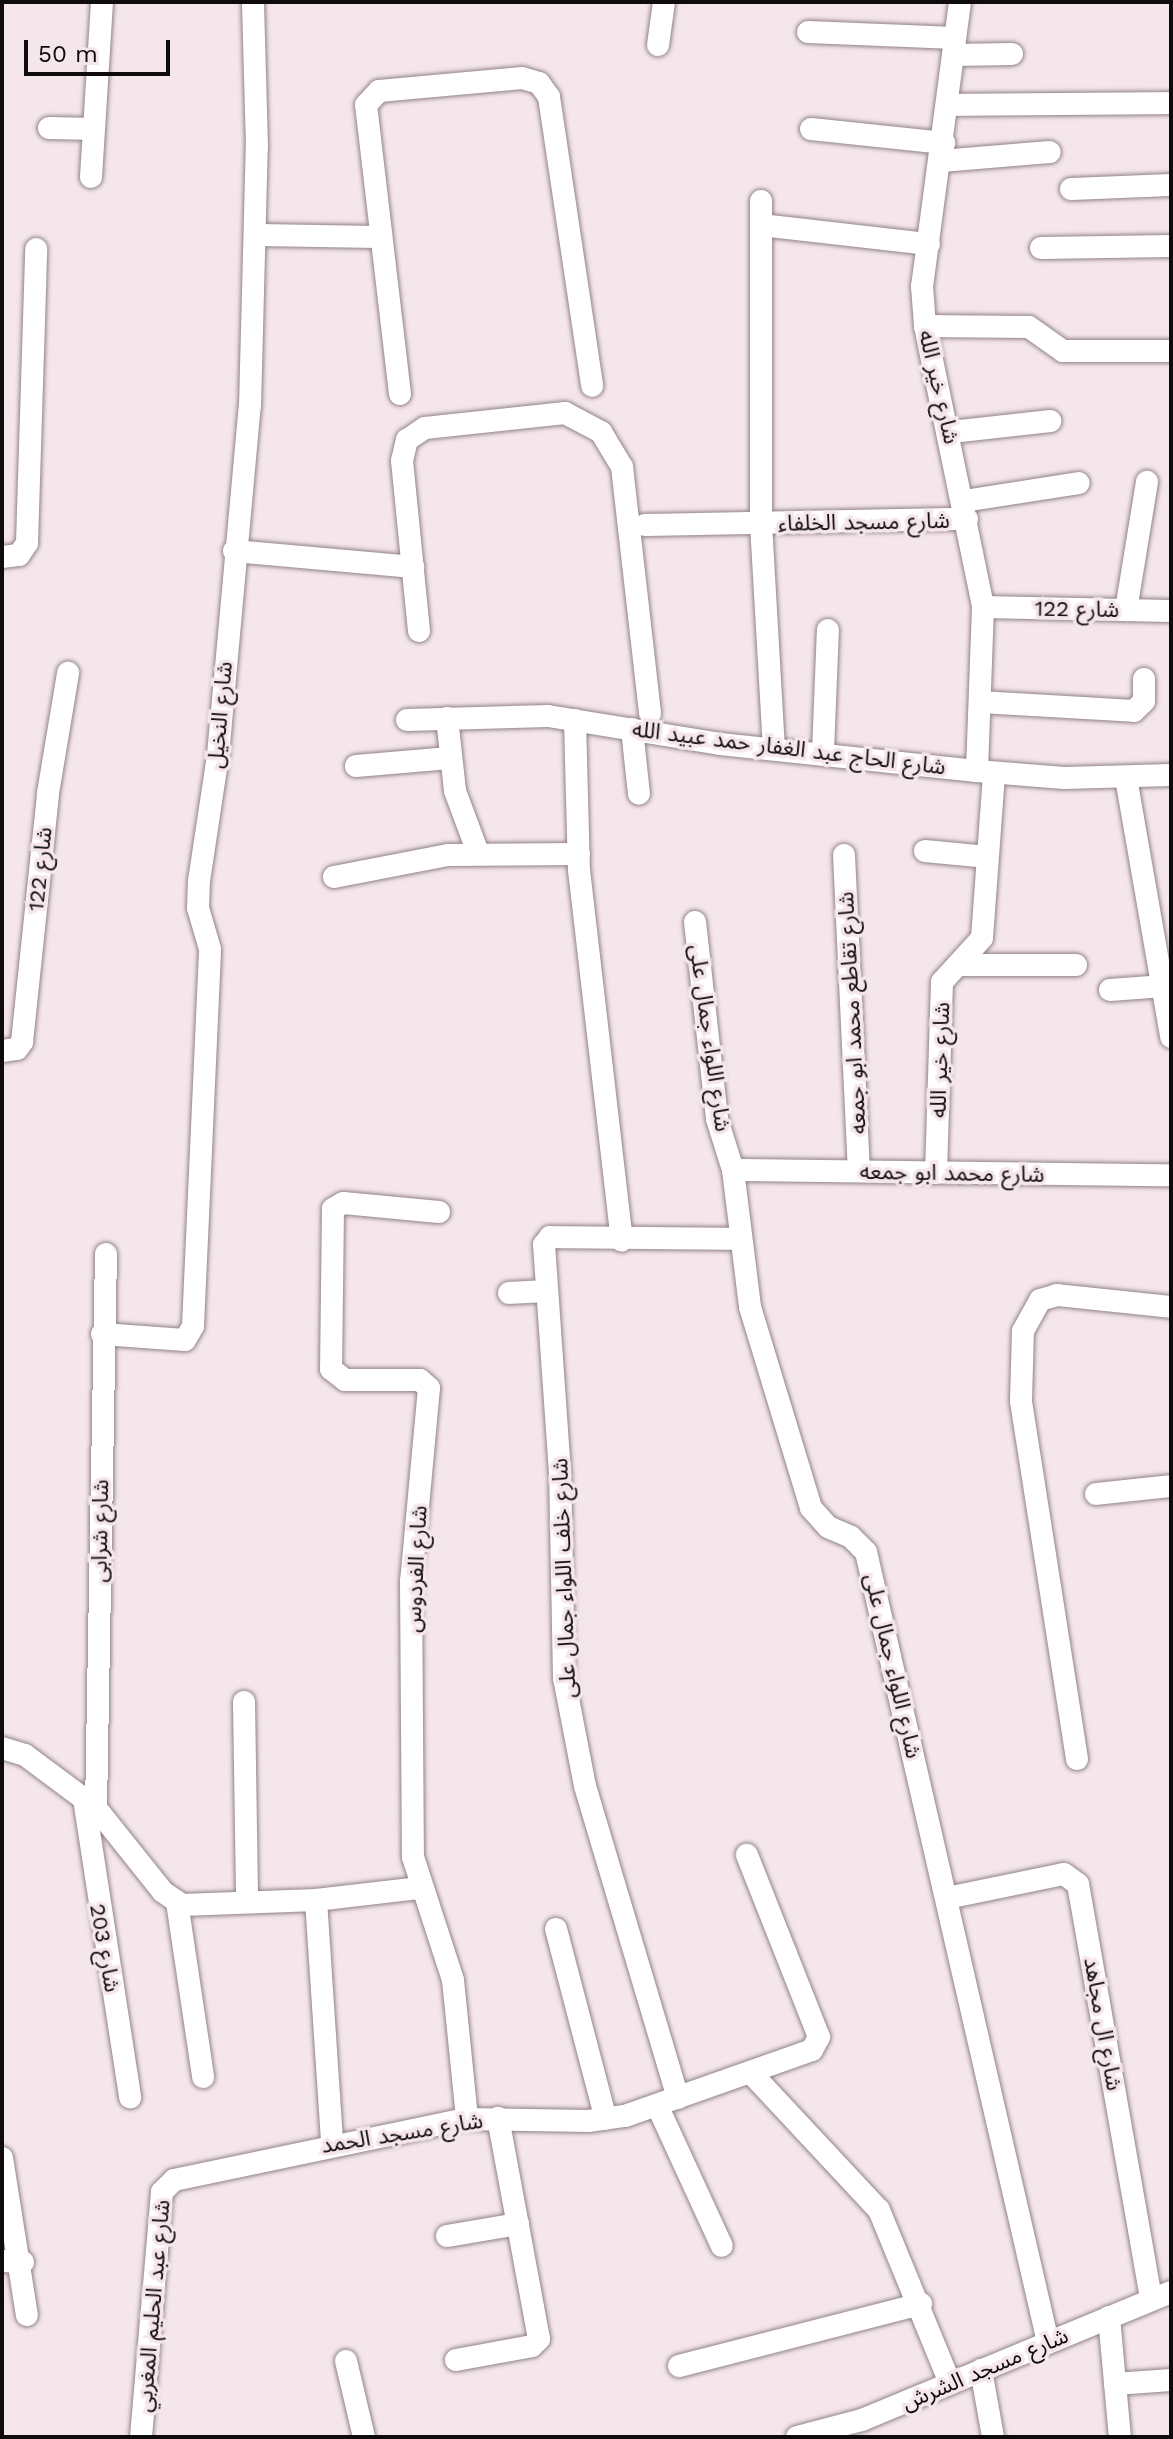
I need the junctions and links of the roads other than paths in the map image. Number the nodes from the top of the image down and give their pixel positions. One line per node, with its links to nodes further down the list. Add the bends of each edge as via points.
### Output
1 (102, 2): 12 (street)
2 (253, 2): 21 (street, شارع النخيل)
3 (664, 2): 6 (street)
4 (960, 2): 7 (street, شارع خير الله)
5 (808, 32): 7 (street)
6 (658, 45)
7 (954, 46): 8 (street); 10 (street, شارع خير الله)
8 (1012, 54)
9 (1171, 103): 10 (street)
10 (948, 105): 14 (street, شارع خير الله)
11 (49, 128): 12 (street)
12 (94, 129): 16 (street)
13 (811, 129): 14 (street)
14 (943, 152): 15 (street); 23 (street, شارع خير الله)
15 (1050, 152)
16 (91, 177)
17 (1171, 185): 18 (street)
18 (1071, 189)
19 (761, 201): 20 (street)
20 (761, 225): 23 (street); 36 (street)
21 (255, 235): 22 (street); 38 (street, شارع النخيل, via 250,406)
22 (381, 237): 29 (street, via 366,112 373,95 522,78 539,83 549,97); 30 (street)
23 (929, 244): 27 (street, شارع خير الله, via 922,286)
24 (1171, 246): 25 (street)
25 (1041, 248)
26 (36, 249): 39 (street, via 27,543 19,555)
27 (925, 326): 28 (street, via 1029,327 1063,351); 32 (street, شارع خير الله)
28 (1171, 351)
29 (592, 386)
30 (400, 394)
31 (1050, 421): 32 (street)
32 (951, 432): 35 (street, شارع خير الله)
33 (1147, 482): 42 (street)
34 (1079, 483): 35 (street, شارع مسجد الخلفاء)
35 (966, 510): 36 (street, شارع مسجد الخلفاء); 41 (street, شارع خير الله)
36 (761, 524): 37 (street, شارع مسجد الخلفاء); 54 (street)
37 (645, 525)
38 (234, 551): 40 (street); 86 (street, شارع النخيل, via 218,755 199,881 198,908 210,949 193,1326 185,1340)
39 (2, 557)
40 (413, 567): 45 (street); 49 (street, via 402,461 415,432 546,414 584,420 613,448 622,467)
41 (983, 607): 42 (street, شارع 122); 48 (street, شارع خير الله)
42 (1126, 610): 43 (street, شارع 122)
43 (1171, 611)
44 (828, 630): 55 (street)
45 (419, 631)
46 (68, 673): 74 (street, شارع 122, via 48,793 22,1042 15,1050)
47 (1144, 679): 48 (street, via 1144,701 1134,711)
48 (980, 702): 58 (street, شارع خير الله)
49 (650, 713)
50 (447, 718): 51 (street, شارع الحاج عبد الغفار حمد عبيد الله); 52 (street, شارع الحاج عبد الغفار حمد عبيد الله, via 517,715); 56 (street)
51 (407, 720)
52 (575, 720): 53 (street, شارع الحاج عبد الغفار حمد عبيد الله); 64 (street)
53 (632, 729): 54 (street, شارع الحاج عبد الغفار حمد عبيد الله); 61 (street)
54 (774, 748): 55 (street, شارع الحاج عبد الغفار حمد عبيد الله)
55 (823, 752): 58 (street, شارع الحاج عبد الغفار حمد عبيد الله)
56 (450, 758): 57 (street); 63 (street, via 455,791)
57 (356, 766)
58 (986, 772): 60 (street, شارع الحاج عبد الغفار حمد عبيد الله); 66 (street, شارع خير الله)
59 (1171, 775): 60 (street, شارع الحاج عبد الغفار حمد عبيد الله)
60 (1126, 778): 71 (street)
61 (639, 794)
62 (925, 851): 66 (street)
63 (478, 853): 64 (street); 67 (street)
64 (579, 854): 81 (street)
65 (844, 855): 76 (street, شارع تقاطع محمد ابو جمعه)
66 (988, 857): 69 (street, شارع خير الله, via 982,938)
67 (334, 877)
68 (695, 922): 75 (street, شارع اللواء جمال على, via 717,1119)
69 (960, 965): 70 (street); 77 (street, شارع خير الله, via 942,982)
70 (1076, 965)
71 (1164, 986): 72 (street); 73 (street)
72 (1110, 990)
73 (1171, 1037)
74 (2, 1051)
75 (733, 1170): 76 (street, شارع محمد ابو جمعه); 80 (street, شارع اللواء جمال على)
76 (859, 1171): 77 (street, شارع محمد ابو جمعه)
77 (936, 1173): 78 (street, شارع محمد ابو جمعه)
78 (1171, 1175)
79 (439, 1212): 94 (street, شارع الفردوس, via 343,1203 331,1214 331,1369 351,1381 420,1380 430,1392 411,1581 413,1857)
80 (741, 1239): 81 (street, شارع خلف اللواء جمال على); 95 (street, شارع اللواء جمال على, via 750,1307 811,1508 828,1527 851,1537 866,1552)
81 (622, 1241): 83 (street, شارع خلف اللواء جمال على, via 548,1239)
82 (106, 1254): 86 (street, شارع شرابى)
83 (546, 1291): 84 (street); 103 (street, شارع خلف اللواء جمال على, via 560,1473 564,1678 585,1786)
84 (509, 1293)
85 (1171, 1307): 91 (street, via 1057,1295 1040,1300 1023,1331 1021,1401)
86 (102, 1334): 92 (street, شارع شرابى)
87 (1171, 1486): 88 (street)
88 (1096, 1494)
89 (244, 1702): 96 (street)
90 (2, 1748): 92 (street, via 25,1755)
91 (1077, 1759)
92 (90, 1804): 98 (street); 102 (street, شارع 203)
93 (747, 1855): 100 (street, شارع مسجد الحمد, via 819,2037 812,2050)
94 (420, 1888): 97 (street); 105 (street, شارع الفردوس, via 453,1980)
95 (947, 1898): 114 (street, شارع ال مجاهد, via 1064,1874 1078,1884); 118 (street, شارع اللواء جمال على)
96 (247, 1900): 97 (street); 98 (street, via 192,1907)
97 (316, 1900): 107 (street)
98 (177, 1902): 101 (street)
99 (556, 1929): 106 (street)
100 (752, 2074): 103 (street, شارع مسجد الحمد); 115 (street, via 879,2210)
101 (203, 2077)
102 (130, 2097)
103 (668, 2101): 106 (street, شارع مسجد الحمد); 112 (street, شارع خلف اللواء جمال على)
104 (498, 2118): 105 (street, شارع مسجد الحمد); 106 (street, شارع مسجد الحمد); 110 (street)
105 (467, 2119): 107 (street, شارع مسجد الحمد)
106 (606, 2119)
107 (332, 2143): 109 (street, شارع مسجد الحمد)
108 (2, 2158): 113 (street)
109 (174, 2180): 126 (street, شارع عبد الحليم المغربي, via 162,2192)
110 (518, 2224): 111 (street); 119 (street, via 539,2339 532,2346)
111 (447, 2236)
112 (722, 2246)
113 (12, 2262): 116 (street)
114 (1161, 2296): 117 (street, شارع مسجد الشرش)
115 (921, 2304): 121 (street); 124 (street)
116 (27, 2315)
117 (1109, 2317): 118 (street, شارع مسجد الشرش); 125 (street)
118 (1048, 2342): 122 (street, شارع مسجد الشرش)
119 (456, 2360)
120 (346, 2361): 127 (street)
121 (679, 2366)
122 (981, 2370): 124 (street, شارع مسجد الشرش); 129 (street)
123 (1171, 2380): 125 (street)
124 (950, 2383): 128 (street, شارع مسجد الشرش, via 862,2420)
125 (1115, 2384): 130 (street)
126 (141, 2437)
127 (364, 2437)
128 (797, 2437)
129 (993, 2437)
130 (1120, 2437)

